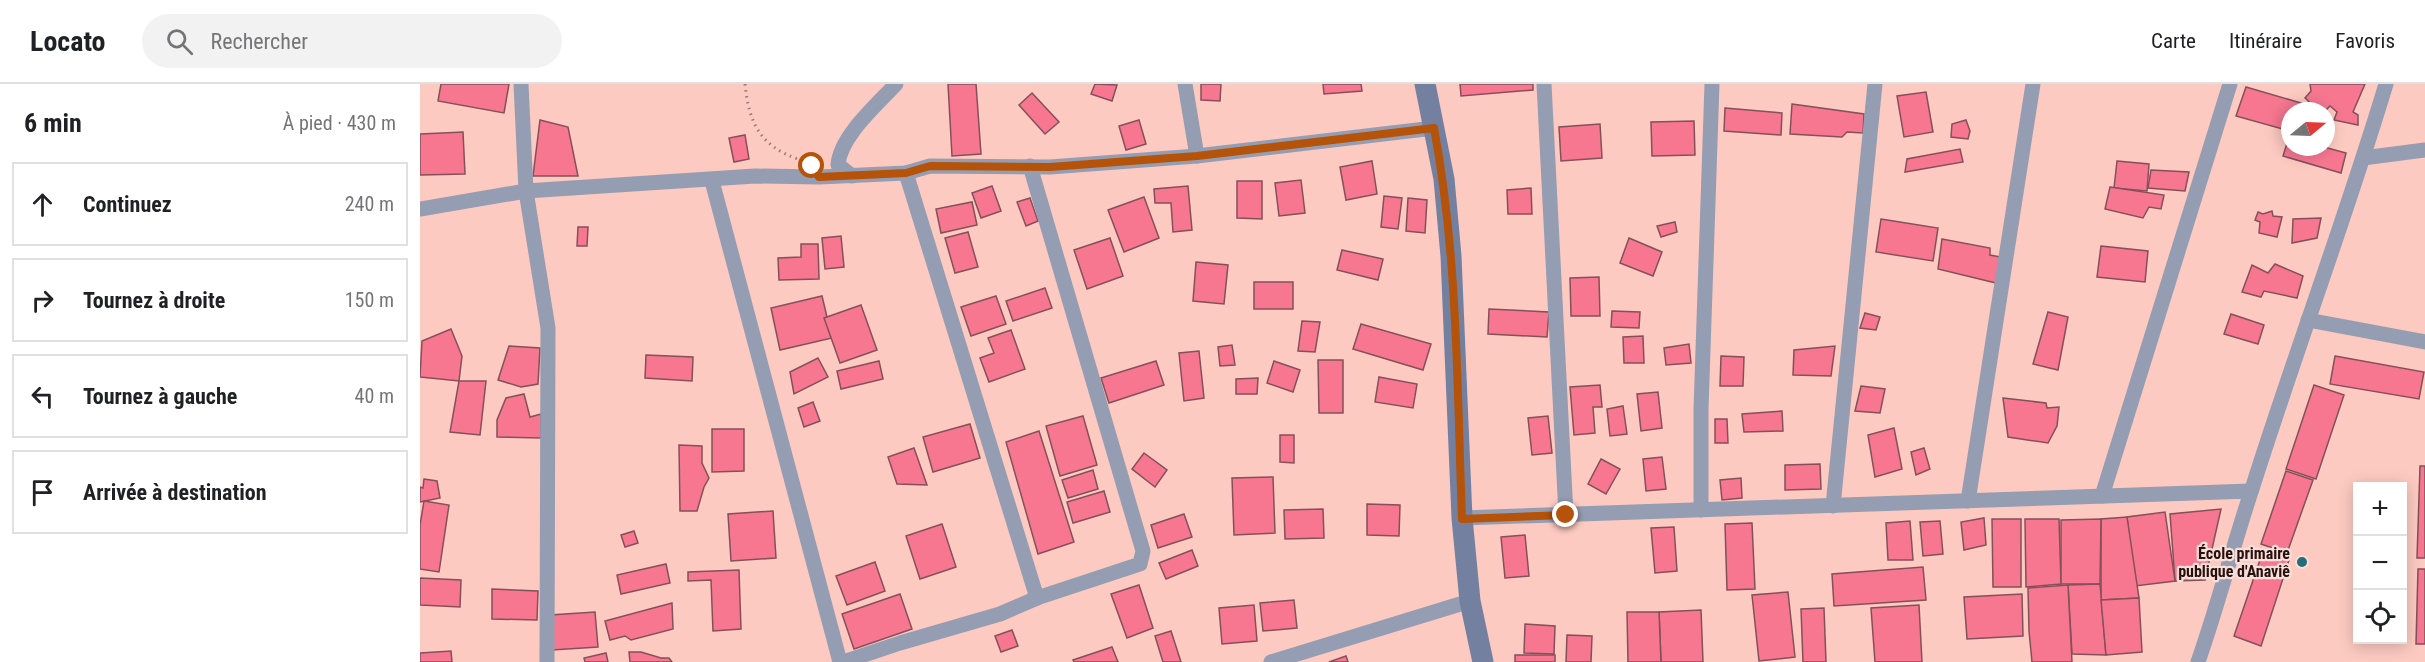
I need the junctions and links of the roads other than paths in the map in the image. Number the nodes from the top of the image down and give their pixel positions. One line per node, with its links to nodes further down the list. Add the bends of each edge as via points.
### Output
1 (521, 84): 19 (street)
2 (896, 84): 17 (street, via 839,152 838,165)
3 (1185, 84): 13 (street)
4 (1425, 84): 11 (main road)
5 (1544, 84): 28 (street)
6 (1712, 84): 27 (street)
7 (1875, 84): 26 (street)
8 (2033, 84): 25 (street)
9 (2230, 84): 24 (street)
10 (2385, 84): 14 (street)
11 (1434, 128): 13 (street); 29 (main road, via 1444,179 1451,256)
12 (2425, 150): 14 (street)
13 (1197, 156): 15 (street)
14 (2364, 158): 21 (street)
15 (1030, 166): 16 (street, via 930,166); 30 (street, via 1143,551 1140,564)
16 (906, 173): 17 (street); 30 (street)
17 (852, 176): 18 (street)
18 (711, 181): 19 (street); 33 (street)
19 (526, 191): 20 (street); 32 (street, via 548,328)
20 (420, 209)
21 (2308, 320): 22 (street); 23 (street)
22 (2425, 342)
23 (2251, 491): 24 (street); 36 (street)
24 (2102, 496): 25 (street)
25 (1968, 501): 26 (street)
26 (1833, 506): 27 (street)
27 (1701, 510): 28 (street)
28 (1566, 515): 29 (street)
29 (1462, 519): 31 (main road)
30 (1037, 598): 33 (street, via 1000,614)
31 (1470, 601): 34 (street); 35 (main road)
32 (547, 662)
33 (842, 662)
34 (1271, 662)
35 (1483, 662)
36 (2198, 662)

